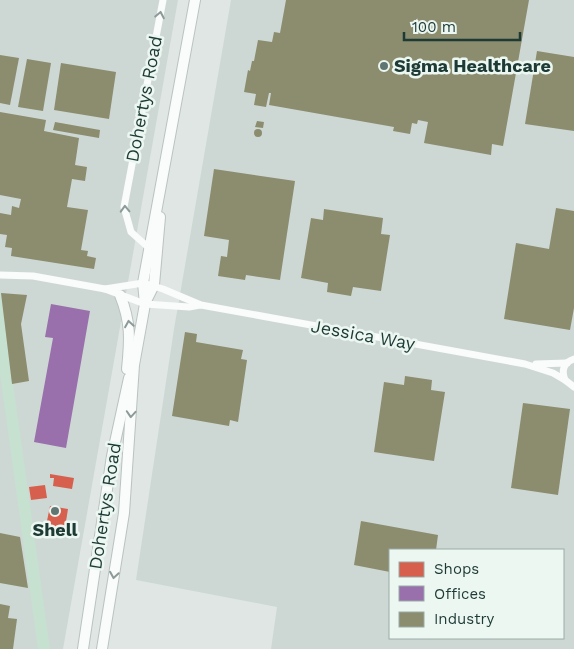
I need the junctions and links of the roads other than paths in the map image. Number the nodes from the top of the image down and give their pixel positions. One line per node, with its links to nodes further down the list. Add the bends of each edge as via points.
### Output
1 (162, 0): 4 (street, Dohertys Road, one-way to 1, via 131,232 124,207)
2 (195, 0): 3 (main road, Dohertys Road)
3 (161, 189): 4 (main road, Dohertys Road); 6 (main road, Dohertys Road)
4 (149, 248): 6 (main road, Dohertys Road)
5 (0, 275): 7 (street, via 33,276)
6 (149, 284): 7 (street); 9 (main road, Dohertys Road); 10 (street, Jessica Way)
7 (104, 289): 8 (street, Jessica Way)
8 (120, 295): 9 (street, Jessica Way); 17 (main road, one-way to 8, via 130,334 127,312)
9 (145, 304): 10 (street, Jessica Way); 14 (main road, Dohertys Road)
10 (201, 305): 13 (street, Jessica Way)
11 (574, 354): 12 (street)
12 (570, 361): 13 (street, Jessica Way); 15 (street, via 563,371)
13 (525, 364): 15 (street, Jessica Way)
14 (134, 365): 17 (main road, Dohertys Road); 18 (main road, Dohertys Road, one-way to 18, via 124,513)
15 (565, 380): 16 (street, Jessica Way)
16 (574, 387)
17 (125, 389): 19 (main road, Dohertys Road)
18 (103, 646)
19 (84, 649)

